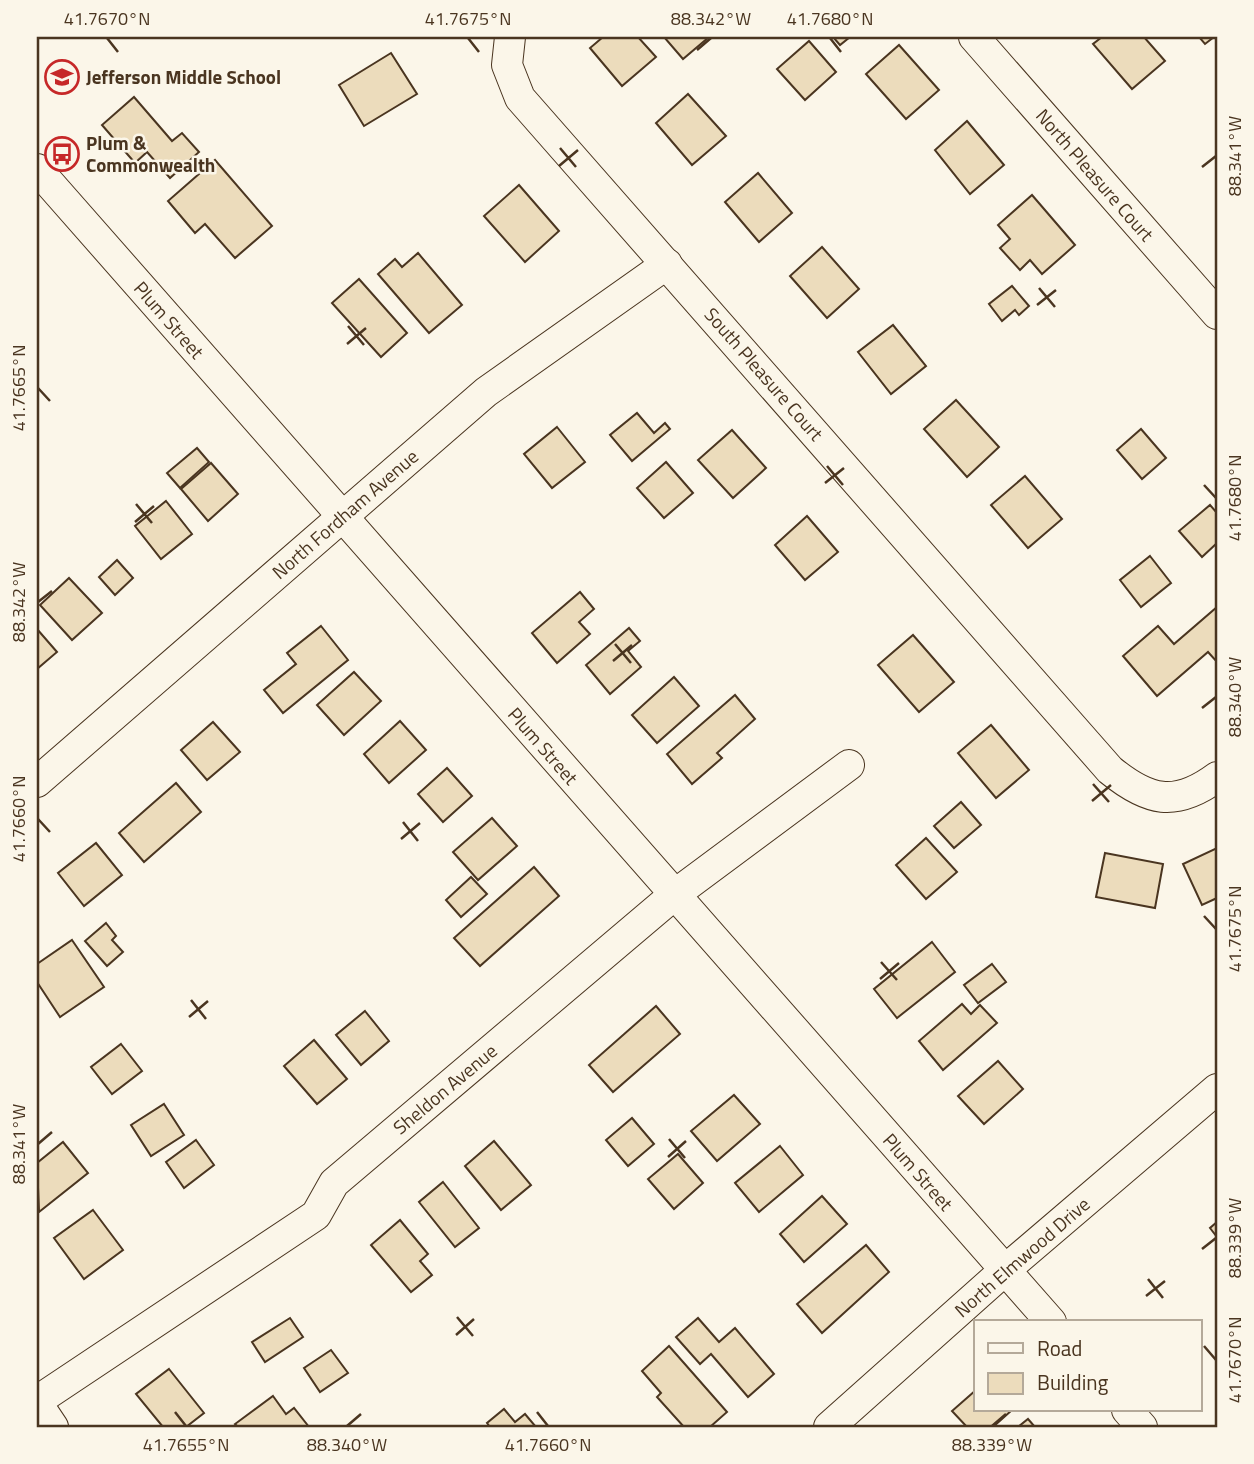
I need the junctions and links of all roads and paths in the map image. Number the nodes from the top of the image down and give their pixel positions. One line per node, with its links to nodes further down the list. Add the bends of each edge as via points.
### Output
1 (510, 37): 4 (street, South Pleasure Court, via 507,65 520,98)
2 (974, 37): 5 (street, North Pleasure Court)
3 (37, 169): 6 (street, Plum Street)
4 (667, 264): 6 (street, North Fordham Avenue, via 486,392); 8 (street, South Pleasure Court, via 1111,769 1134,789 1162,799 1187,794)
5 (1217, 314)
6 (342, 516): 9 (street, North Fordham Avenue); 10 (street, Plum Street)
7 (849, 765): 10 (street, Sheldon Avenue)
8 (1216, 778)
9 (37, 782)
10 (674, 895): 12 (street, Plum Street); 14 (street, Sheldon Avenue, via 334,1183 316,1215)
11 (1217, 1089): 12 (street, North Elmwood Drive)
12 (1005, 1270): 13 (street, Plum Street); 17 (street, North Elmwood Drive)
13 (1049, 1320)
14 (37, 1402): 16 (street)
15 (1129, 1412): 18 (street)
16 (53, 1427)
17 (829, 1427)
18 (1142, 1427)

